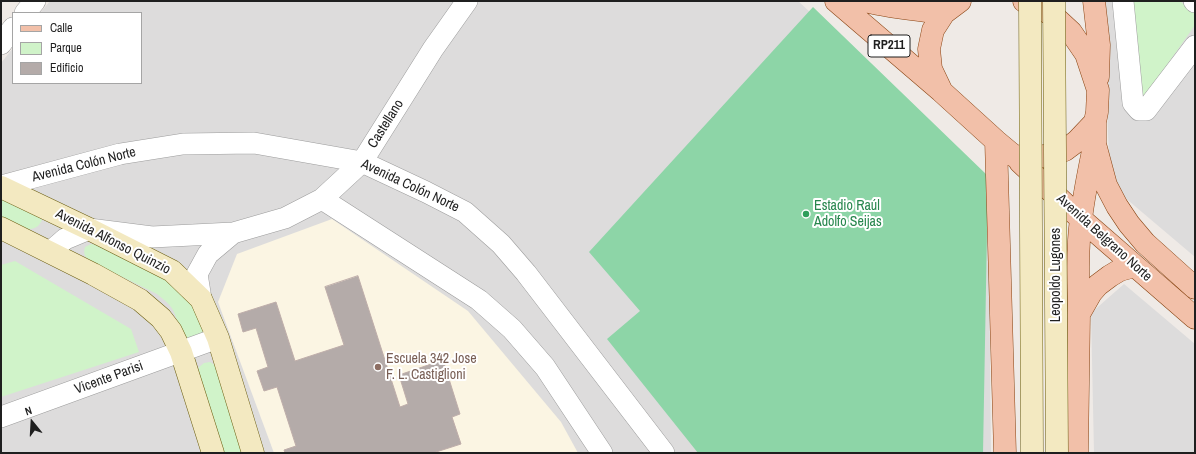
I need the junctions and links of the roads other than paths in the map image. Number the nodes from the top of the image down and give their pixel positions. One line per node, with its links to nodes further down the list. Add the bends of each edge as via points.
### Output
1 (35, 1): 11 (street)
2 (467, 1): 21 (street, Castellano, via 433,49)
3 (836, 1): 16 (main road, RP211)
4 (865, 1): 10 (main road, via 904,9)
5 (1024, 1): 15 (main road, via 1039,6 1071,32 1086,54)
6 (1030, 1): 42 (main road, Leopoldo Lugones, bridge)
7 (1054, 1): 43 (main road, Leopoldo Lugones, bridge)
8 (1094, 1): 15 (main road, Avenida Belgrano Norte, via 1099,45)
9 (1123, 1): 14 (street, via 1133,104 1139,110 1146,110)
10 (957, 4): 16 (main road, via 933,30 929,49 931,69)
11 (26, 12)
12 (12, 29): 13 (street)
13 (1, 44)
14 (1195, 46)
15 (1098, 90): 17 (main road, Avenida Belgrano Norte)
16 (941, 91): 18 (main road, Avenida Belgrano Norte)
17 (1095, 122): 19 (main road, Avenida Belgrano Norte); 20 (main road, via 1065,150 1053,155 1036,157)
18 (996, 141): 20 (main road, Avenida Belgrano Norte); 41 (main road)
19 (1095, 144): 24 (main road, via 1086,181); 30 (main road, Avenida Belgrano Norte, via 1106,184 1129,224 1145,243)
20 (1014, 156): 24 (main road, Avenida Belgrano Norte)
21 (362, 162): 22 (street, Avenida Colón Norte, via 254,143 183,144 120,154); 23 (street, Castellano); 40 (street, Avenida Colón Norte, via 465,212 501,244)
22 (1, 186): 26 (main road, Avenida Alfonso Quinzio)
23 (322, 200): 27 (street, Castellano, via 286,218); 39 (street, via 479,300 512,330 545,367)
24 (1081, 219): 29 (main road, Avenida Belgrano Norte); 32 (main road, via 1078,266)
25 (1, 228): 28 (main road)
26 (89, 229): 27 (street, Castellano, via 152,237); 28 (street, Castellano, via 65,239); 31 (main road, Avenida Alfonso Quinzio, via 172,271)
27 (233, 233): 31 (street, Castellano, via 208,254 197,274)
28 (50, 252): 35 (main road, via 140,300 171,330)
29 (1135, 266): 32 (main road, via 1120,270 1098,285); 33 (main road, Avenida Belgrano Norte)
30 (1195, 288)
31 (201, 299): 34 (main road, Avenida Alfonso Quinzio)
32 (1079, 314): 44 (main road)
33 (1195, 318)
34 (218, 338): 35 (street, Vicente Parisi); 38 (main road, Avenida Alfonso Quinzio)
35 (181, 352): 36 (street, Vicente Parisi); 37 (main road)
36 (1, 417)
37 (213, 453)
38 (253, 453)
39 (602, 453)
40 (664, 453)
41 (1005, 453)
42 (1032, 453)
43 (1057, 453)
44 (1077, 453)

